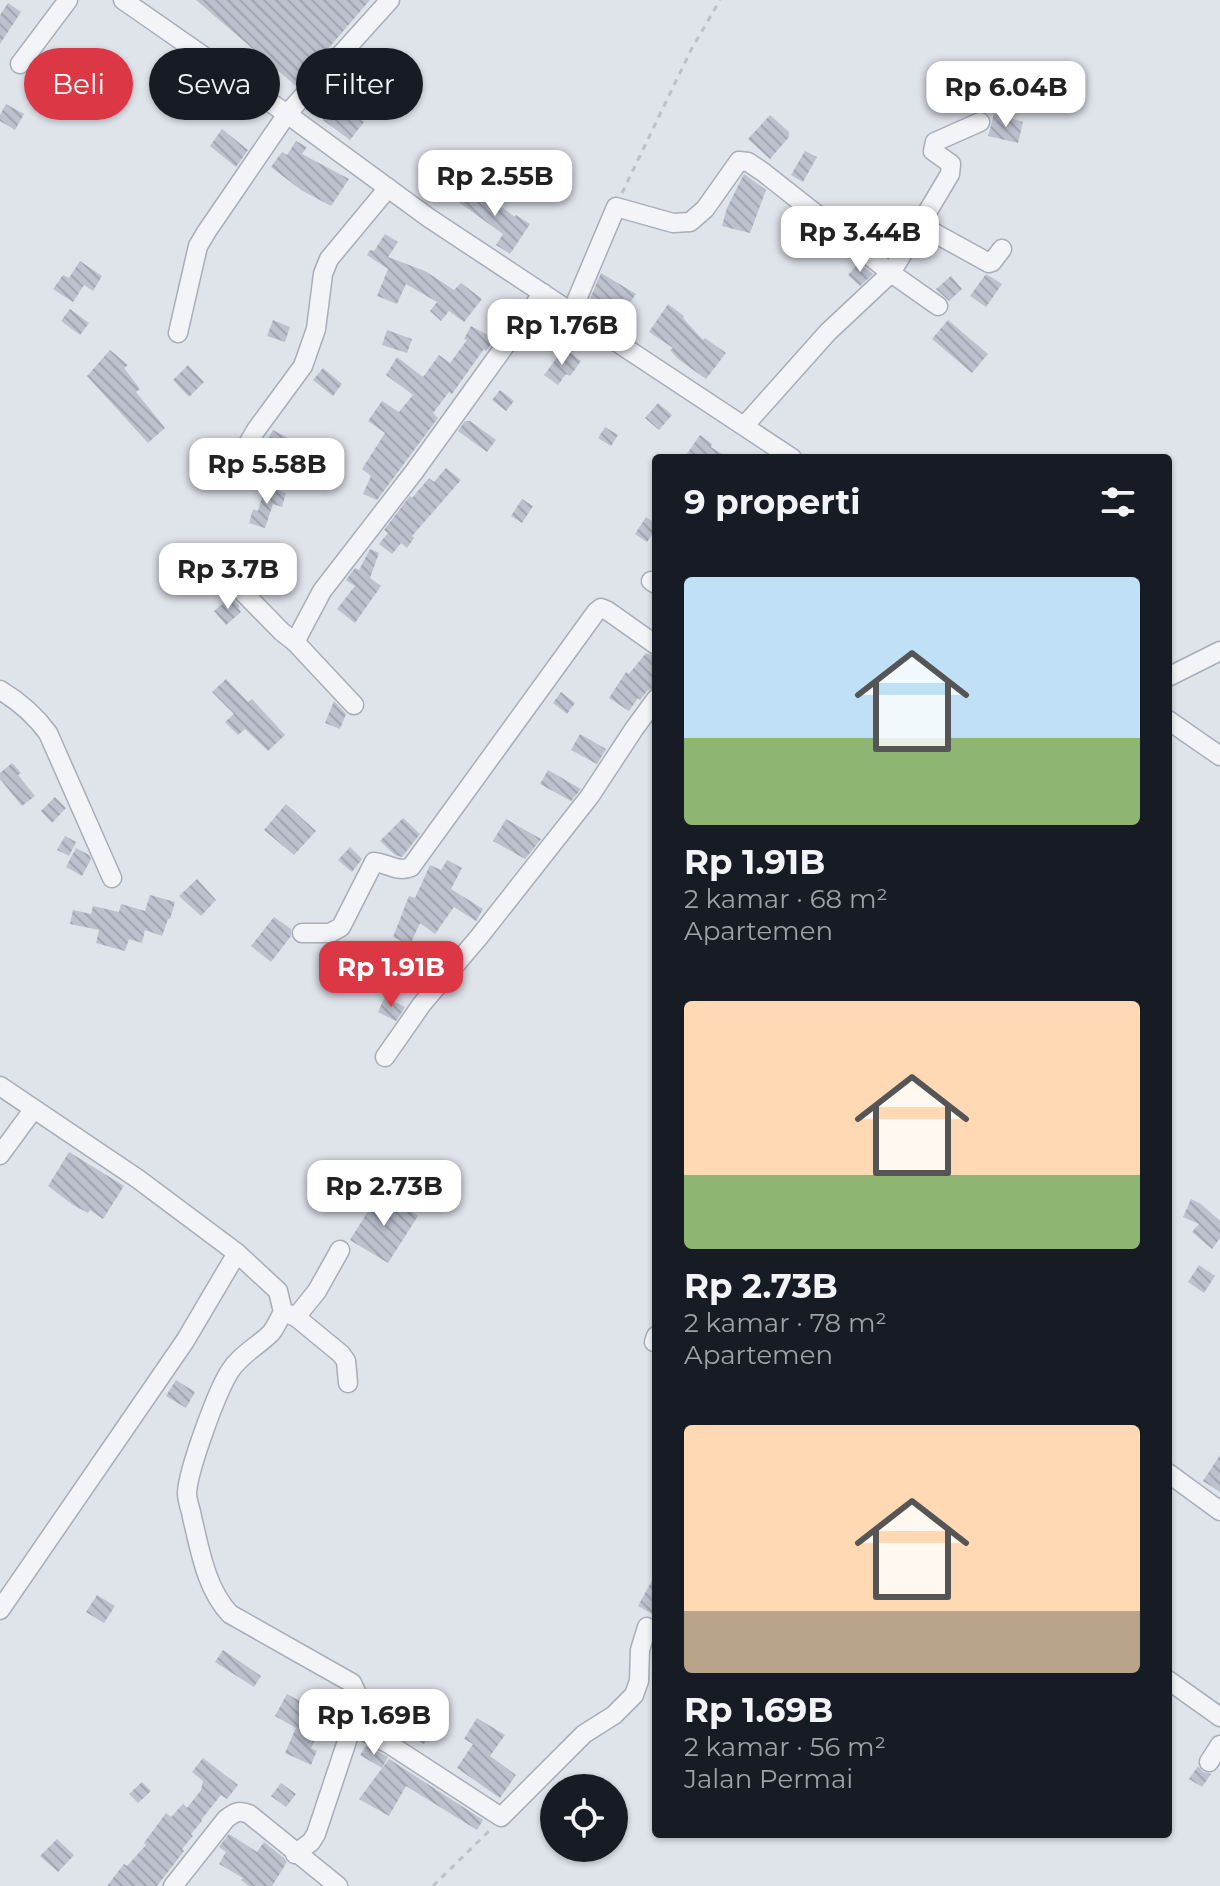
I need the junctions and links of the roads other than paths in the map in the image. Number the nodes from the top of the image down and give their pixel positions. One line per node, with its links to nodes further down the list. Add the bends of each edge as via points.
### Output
1 (68, 0): 4 (street)
2 (123, 0): 5 (street)
3 (390, 0): 5 (street)
4 (20, 64)
5 (287, 114): 7 (street); 14 (street, via 198,246)
6 (980, 122): 8 (street, via 935,142 933,151 951,164 951,170)
7 (388, 188): 11 (street); 17 (street, via 329,259 303,366)
8 (920, 225): 9 (street, via 989,263); 10 (street)
9 (1002, 249)
10 (891, 273): 12 (street); 13 (street, via 748,162 736,163 690,222 673,223 616,207); 15 (street, via 828,332)
11 (543, 293): 13 (street); 19 (street, via 322,591)
12 (938, 306)
13 (572, 311): 15 (street)
14 (178, 333)
15 (745, 425): 16 (street)
16 (786, 454)
17 (233, 469)
18 (229, 578): 19 (street)
19 (295, 642): 25 (street)
20 (652, 642): 29 (street, via 608,611 596,612 411,867 395,869 374,862 341,927 330,933)
21 (1220, 651): 22 (street)
22 (1172, 675)
23 (0, 690): 28 (street, via 23,704 48,733)
24 (652, 704): 30 (street, via 590,796)
25 (354, 705)
26 (1172, 723): 27 (street)
27 (1220, 756)
28 (112, 878)
29 (302, 933)
30 (385, 1057)
31 (0, 1086): 32 (street)
32 (33, 1110): 33 (street); 35 (street)
33 (0, 1155)
34 (340, 1250): 36 (street, via 317,1291)
35 (237, 1253): 36 (street, via 278,1291); 40 (street, via 185,1341)
36 (289, 1314): 37 (street, via 341,1354); 44 (street, via 230,1370 201,1441 187,1499 198,1548 222,1606 352,1683 358,1703)
37 (348, 1383)
38 (1172, 1476): 39 (street)
39 (1220, 1511)
40 (0, 1610)
41 (647, 1627): 44 (street, via 634,1695 584,1734 501,1817)
42 (1172, 1683): 43 (street)
43 (1220, 1717)
44 (352, 1725): 47 (street, via 316,1834)
45 (1220, 1745): 46 (street)
46 (1209, 1762)
47 (295, 1854): 48 (street, via 249,1814 234,1812); 49 (street)
48 (183, 1882)
49 (338, 1886)

